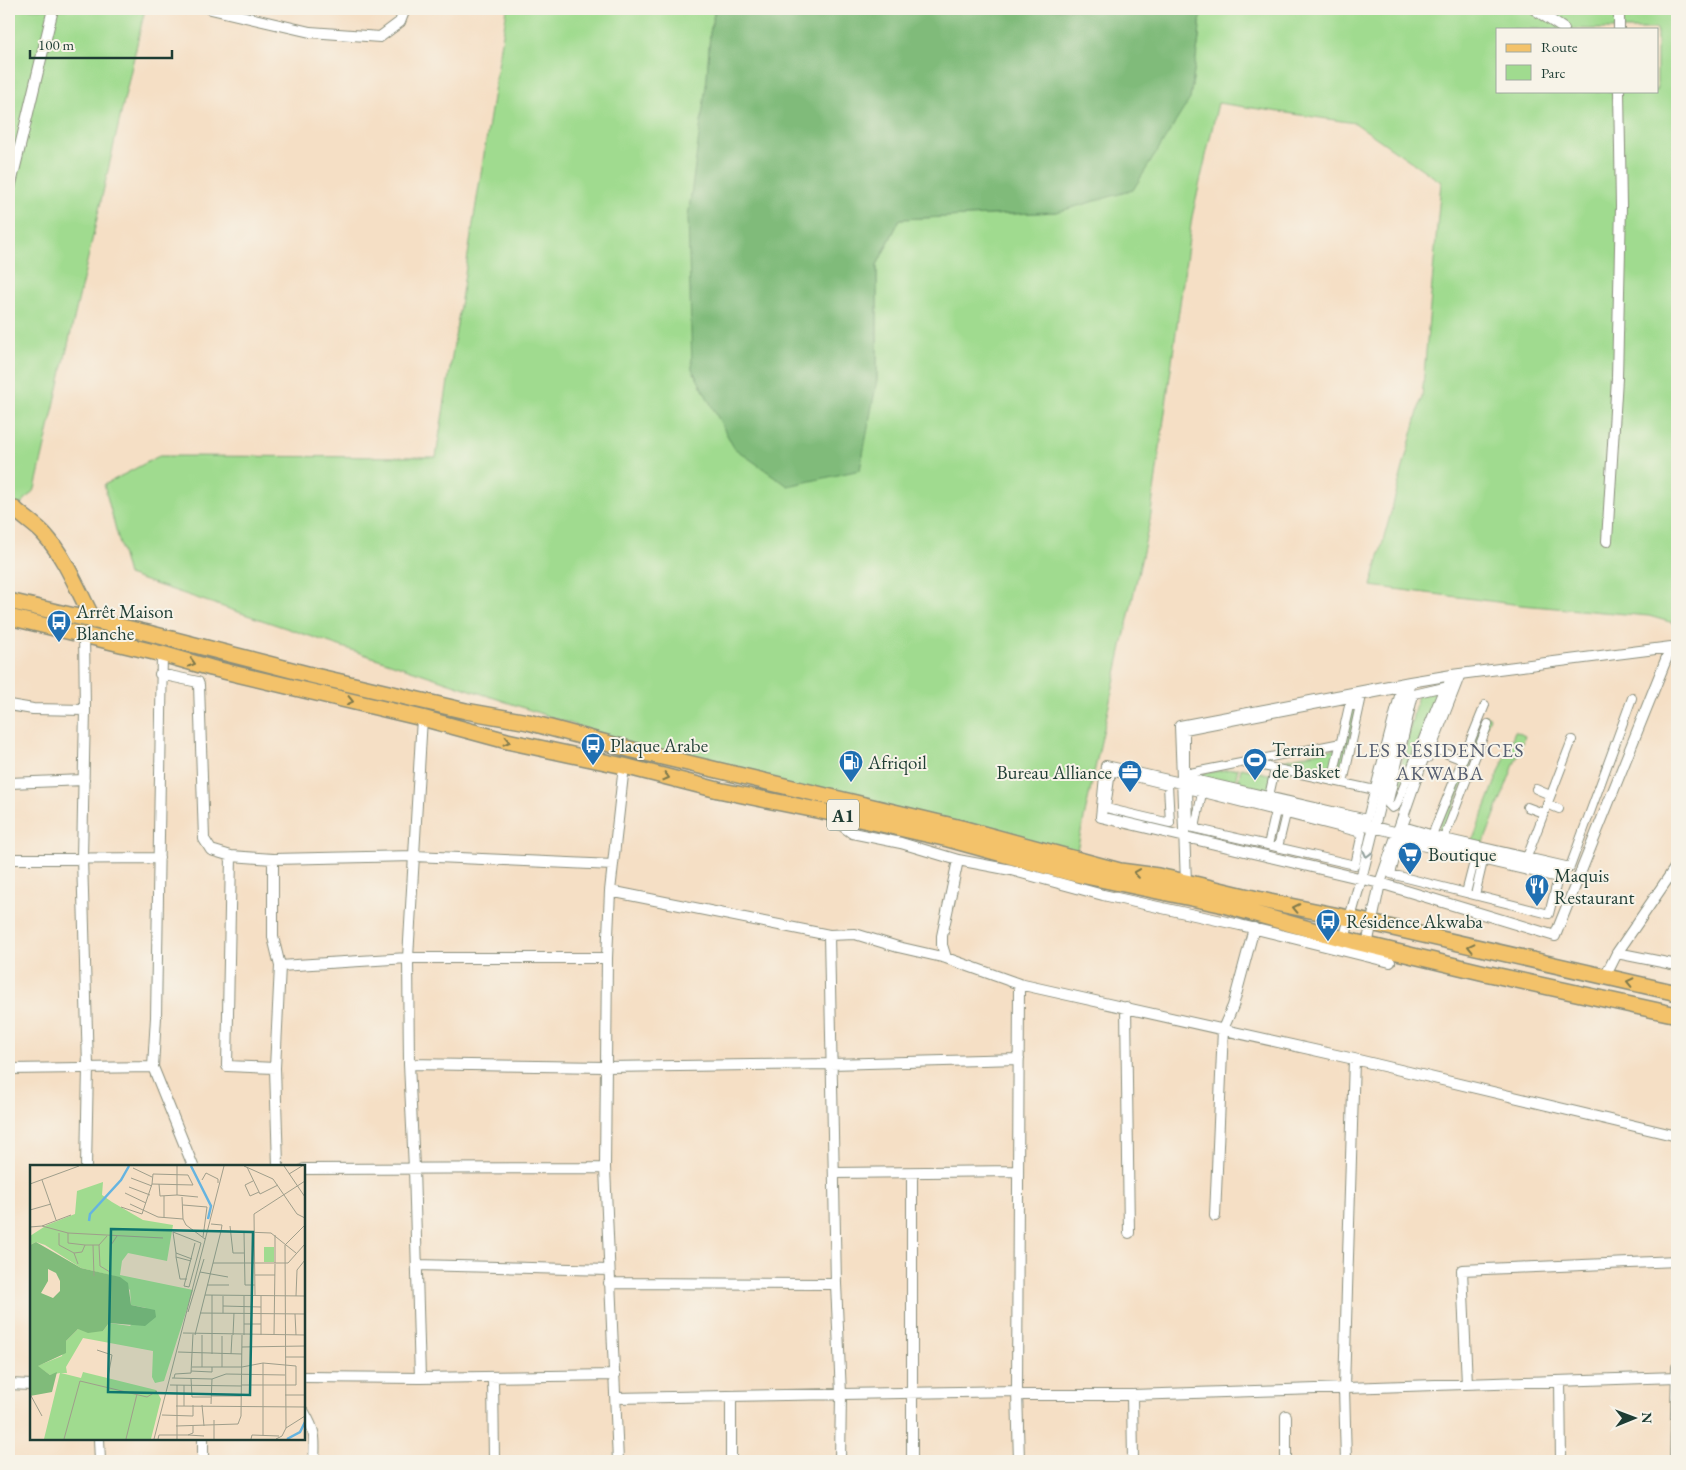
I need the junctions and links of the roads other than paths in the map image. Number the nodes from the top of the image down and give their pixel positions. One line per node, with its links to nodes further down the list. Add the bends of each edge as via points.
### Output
1 (53, 9): 9 (street)
2 (211, 9): 3 (street, via 310,32 380,37 400,22)
3 (405, 9)
4 (1534, 9): 6 (street)
5 (1619, 9): 7 (street)
6 (1562, 28)
7 (1618, 28)
8 (1619, 92): 11 (street, via 1621,206 1617,378)
9 (9, 192)
10 (12, 506): 14 (main road, via 44,534 56,550)
11 (1607, 541)
12 (9, 601): 14 (main road, A1)
13 (9, 617): 15 (main road, A1)
14 (94, 622): 74 (main road, A1, one-way to 14, via 1120,871 960,828 528,722 466,711)
15 (84, 635): 16 (main road, A1); 25 (street)
16 (162, 654): 17 (street); 26 (main road, A1, one-way to 26)
17 (160, 674): 61 (street, via 198,682 204,839 211,850); 65 (street)
18 (1457, 675): 19 (street); 30 (street); 55 (street); 75 (street, via 1672,647 1555,936)
19 (1410, 682): 35 (street, via 1180,726); 53 (street)
20 (1444, 687): 20 (street, via 1396,806 1392,808 1388,804 1414,694)
21 (1632, 698): 63 (street, via 1570,867)
22 (1361, 700): 29 (street, via 1349,706); 35 (street, via 1185,730); 39 (street); 42 (street, via 1401,688)
23 (9, 705): 25 (street)
24 (1485, 705): 31 (street)
25 (84, 710): 36 (street)
26 (422, 718): 33 (main road, A1, one-way to 33, via 507,741); 62 (street)
27 (1488, 724): 58 (street)
28 (1572, 740): 44 (street)
29 (1341, 743): 32 (street); 37 (street)
30 (1432, 748): 31 (street); 56 (street, via 1403,826)
31 (1463, 760): 56 (street)
32 (1245, 762): 34 (street); 35 (street)
33 (624, 766): 50 (main road, A1, one-way to 50, via 718,790); 70 (street)
34 (1275, 768): 37 (street); 45 (street)
35 (1184, 778): 45 (street); 53 (street); 57 (street); 57 (street, via 1106,766 1101,817)
36 (84, 780): 38 (street); 64 (street)
37 (1332, 781): 39 (street)
38 (9, 783)
39 (1343, 783): 42 (street)
40 (1168, 785): 40 (street, via 1170,824 1106,808 1111,771)
41 (1536, 789): 44 (street)
42 (1375, 790): 45 (street, via 1367,819)
43 (1202, 793): 49 (street); 54 (street); 54 (street, via 1188,789 1189,827)
44 (1550, 795): 46 (street)
45 (1269, 796)
46 (1547, 804): 48 (street); 52 (street)
47 (1527, 807): 52 (street)
48 (1559, 809)
49 (1276, 811): 51 (street); 59 (street)
50 (841, 814): 69 (street, via 841,825 852,833); 83 (main road, A1, via 1071,873 1220,904)
51 (1286, 814): 60 (street); 60 (street, via 1362,833 1355,865)
52 (1543, 814): 63 (street)
53 (1374, 827): 55 (street); 73 (street, one-way to 73)
54 (1194, 828): 59 (street)
55 (1397, 834): 72 (street); 75 (street)
56 (1432, 835): 58 (street)
57 (1184, 836): 73 (street); 74 (street)
58 (1444, 838): 63 (street)
59 (1268, 845): 60 (street)
60 (1278, 847)
61 (231, 856): 67 (street); 105 (street, via 227,1066)
62 (414, 856): 67 (street); 70 (street); 86 (street)
63 (1526, 857)
64 (82, 858): 65 (street); 66 (street); 103 (street)
65 (159, 858): 104 (street)
66 (9, 859)
67 (273, 859): 91 (street, via 272,937)
68 (1479, 859): 77 (street); 77 (street, via 1400,841 1391,874); 78 (street); 78 (street, via 1558,878 1549,914)
69 (958, 860): 81 (street); 88 (street, via 942,936)
70 (613, 865): 76 (street)
71 (1677, 865): 85 (street)
72 (1560, 873)
73 (1361, 879): 75 (street); 79 (street)
74 (1186, 882): 79 (main road, A1, one-way to 74)
75 (1380, 884): 80 (street)
76 (610, 891): 82 (street); 87 (street)
77 (1466, 893): 78 (street)
78 (1475, 895)
79 (1349, 918): 80 (main road, A1); 83 (street)
80 (1371, 924): 84 (street); 92 (main road, A1, one-way to 80)
81 (1254, 928): 89 (street); 97 (street, via 1233,1006)
82 (830, 935): 88 (street, via 855,934); 101 (street)
83 (1344, 939): 84 (main road, A1)
84 (1367, 945): 96 (main road, A1)
85 (1617, 953): 90 (street); 92 (street)
86 (408, 958): 87 (street); 91 (street); 100 (street)
87 (607, 958): 102 (street)
88 (946, 958): 93 (street)
89 (1390, 962)
90 (1677, 965)
91 (280, 966): 105 (street)
92 (1605, 977): 94 (main road, A1, one-way to 92)
93 (1019, 984): 95 (street); 98 (street)
94 (1677, 993)
95 (1126, 1007): 97 (street); 118 (street)
96 (1677, 1015)
97 (1223, 1029): 99 (street); 117 (street)
98 (1019, 1059): 101 (street); 114 (street)
99 (1354, 1059): 107 (street); 133 (street)
100 (409, 1064): 102 (street); 111 (street)
101 (831, 1064): 102 (street); 115 (street)
102 (606, 1066): 112 (street)
103 (88, 1067): 104 (street); 106 (street); 108 (street)
104 (153, 1067): 109 (street)
105 (275, 1068): 110 (street)
106 (9, 1069)
107 (1677, 1136)
108 (86, 1165)
109 (193, 1165)
110 (278, 1165)
111 (414, 1168): 112 (street); 113 (street); 120 (street)
112 (605, 1168): 121 (street)
113 (305, 1169)
114 (1018, 1171): 116 (street); 135 (street)
115 (835, 1173): 116 (street); 123 (street)
116 (912, 1173): 134 (street)
117 (1215, 1216)
118 (1129, 1233)
119 (1677, 1261): 131 (street, via 1462,1270)
120 (417, 1265): 121 (street); 127 (street)
121 (609, 1270): 122 (street)
122 (609, 1283): 123 (street); 125 (street)
123 (836, 1284): 136 (street)
124 (1677, 1372): 129 (street); 157 (street)
125 (615, 1375): 128 (street); 139 (street)
126 (305, 1377): 127 (street)
127 (420, 1378): 128 (street)
128 (493, 1378): 147 (street)
129 (1560, 1381): 131 (street); 156 (street)
130 (9, 1384): 132 (street)
131 (1467, 1384): 133 (street)
132 (30, 1385)
133 (1344, 1388): 137 (street); 155 (street)
134 (912, 1393): 135 (street); 136 (street); 151 (street)
135 (1017, 1393): 137 (street); 152 (street)
136 (841, 1394): 138 (street); 150 (street)
137 (1132, 1395): 153 (street)
138 (731, 1396): 139 (street); 149 (street)
139 (616, 1398): 148 (street)
140 (305, 1414): 146 (street, via 315,1435)
141 (1286, 1416): 154 (street)
142 (99, 1440): 144 (street)
143 (203, 1440): 145 (street)
144 (100, 1461)
145 (203, 1461)
146 (314, 1461)
147 (494, 1461)
148 (618, 1461)
149 (731, 1461)
150 (840, 1461)
151 (912, 1461)
152 (1019, 1461)
153 (1133, 1461)
154 (1286, 1461)
155 (1346, 1461)
156 (1561, 1461)
157 (1675, 1461)

